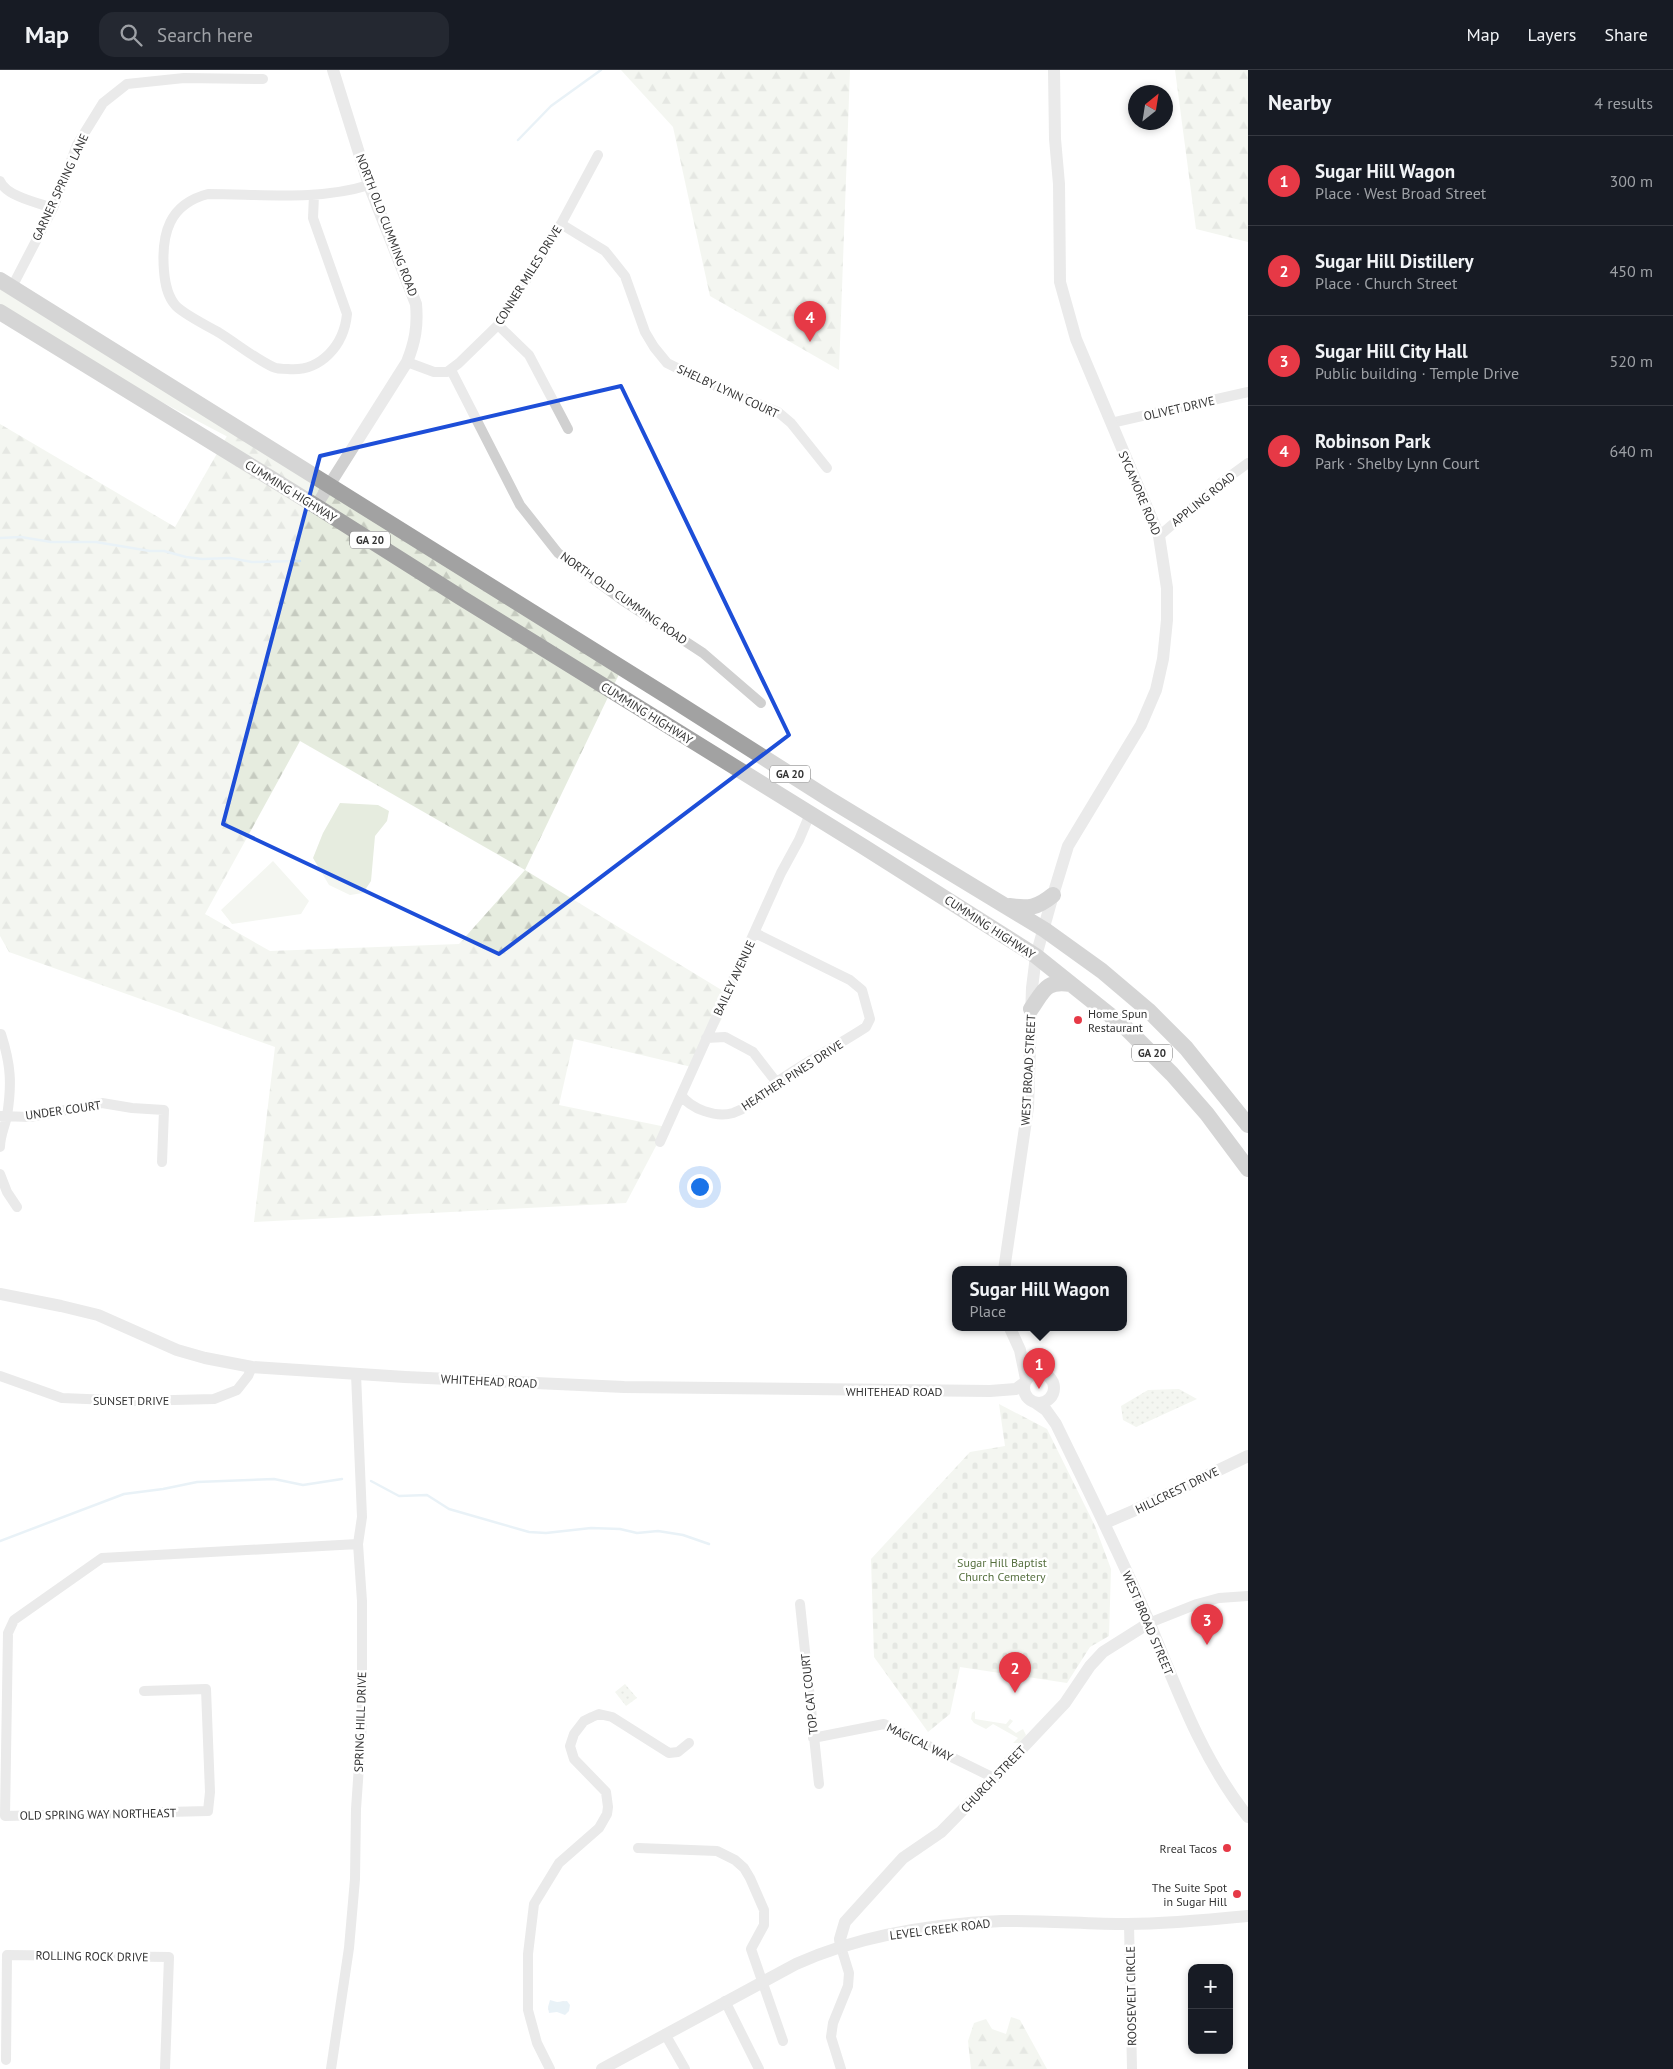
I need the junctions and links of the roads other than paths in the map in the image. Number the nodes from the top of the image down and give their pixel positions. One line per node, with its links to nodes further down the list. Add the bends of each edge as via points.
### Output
1 (333, 70): 7 (street, NORTH OLD CUMMING ROAD)
2 (1054, 70): 17 (street, SYCAMORE ROAD, via 1060,282 1076,339)
3 (243, 74): 4 (street, GARNER SPRING LANE); 9 (street, GARNER SPRING LANE, via 127,84 103,103 77,145)
4 (263, 79)
5 (598, 155): 10 (street, CONNER MILES DRIVE)
6 (0, 180): 9 (street, via 3,187 24,199)
7 (369, 186): 8 (street, via 345,193); 14 (street, NORTH OLD CUMMING ROAD, via 416,304 417,330)
8 (314, 195): 8 (street, via 208,194 193,198 176,214 166,230 163,254 166,287 176,306 274,368 298,370 328,357 341,339 346,325 347,314 313,218)
9 (53, 208): 11 (street, GARNER SPRING LANE)
10 (561, 224): 13 (street, CONNER MILES DRIVE); 20 (street, SHELBY LYNN COURT, via 605,251 625,276 645,332 667,363 778,412 791,423)
11 (6, 283): 21 (highway, CUMMING HIGHWAY / GA 20)
12 (0, 312): 22 (highway, CUMMING HIGHWAY / GA 20)
13 (498, 325): 15 (street, CONNER MILES DRIVE); 18 (street, via 529,355)
14 (407, 362): 15 (street, via 434,372); 21 (street, NORTH OLD CUMMING ROAD)
15 (451, 370): 24 (street, NORTH OLD CUMMING ROAD, via 520,505 558,553 703,653)
16 (1248, 392): 17 (street, OLIVET DRIVE)
17 (1110, 423): 23 (street, SYCAMORE ROAD)
18 (568, 429)
19 (1248, 463): 23 (street, APPLING ROAD)
20 (826, 468)
21 (328, 485): 22 (street, NORTH OLD CUMMING ROAD); 27 (highway, CUMMING HIGHWAY / GA 20, via 829,799)
22 (316, 506): 25 (highway, CUMMING HIGHWAY / GA 20)
23 (1159, 536): 26 (street, SYCAMORE ROAD, via 1168,620 1156,690 1133,740 1068,846)
24 (761, 703)
25 (810, 814): 29 (street, BAILEY AVENUE); 30 (highway, CUMMING HIGHWAY / GA 20)
26 (1053, 895): 27 (highway, via 1040,906 1018,908); 28 (street, SYCAMORE ROAD)
27 (1005, 905): 28 (highway, CUMMING HIGHWAY / GA 20)
28 (1045, 930): 30 (street, WEST BROAD STREET); 38 (highway, CUMMING HIGHWAY / GA 20, via 1102,971 1148,1010 1186,1048)
29 (755, 933): 34 (street, BAILEY AVENUE); 35 (street, HEATHER PINES DRIVE, via 850,980 862,990 870,1019 866,1027)
30 (1036, 956): 31 (highway, CUMMING HIGHWAY / GA 20); 32 (street, WEST BROAD STREET)
31 (1071, 984): 32 (highway, via 1051,984); 42 (highway, CUMMING HIGHWAY / GA 20, via 1126,1028 1172,1074)
32 (1031, 1009): 45 (street, WEST BROAD STREET, via 1028,1107)
33 (1, 1034): 37 (street, via 11,1077)
34 (706, 1038): 35 (street, via 725,1037 753,1052); 36 (street, BAILEY AVENUE)
35 (777, 1083): 36 (street, HEATHER PINES DRIVE, via 758,1100 734,1113 708,1112 687,1103)
36 (681, 1095): 39 (street, BAILEY AVENUE)
37 (3, 1117): 40 (street); 41 (street, UNDER COURT, via 30,1116 102,1103 164,1110)
38 (1248, 1125)
39 (660, 1142)
40 (0, 1147)
41 (162, 1162)
42 (1248, 1169)
43 (0, 1174): 44 (street)
44 (16, 1207)
45 (1005, 1266)
46 (0, 1294): 49 (street, WHITEHEAD ROAD, via 98,1316 177,1350)
47 (1011, 1331): 48 (street)
48 (1020, 1350): 51 (street); 53 (street)
49 (252, 1367): 50 (street, WHITEHEAD ROAD); 52 (street, SUNSET DRIVE, via 236,1390 214,1399 70,1399)
50 (356, 1374): 54 (street, WHITEHEAD ROAD, via 624,1387); 60 (street, SPRING HILL DRIVE, via 362,1517)
51 (1043, 1374): 53 (street, via 1034,1374); 55 (street, via 1051,1379)
52 (0, 1376)
53 (1025, 1381): 54 (street, WHITEHEAD ROAD, via 1016,1389); 56 (street, via 1024,1393)
54 (990, 1391): 56 (street, WHITEHEAD ROAD)
55 (1052, 1394): 56 (street, via 1046,1401); 57 (street, WEST BROAD STREET)
56 (1032, 1400): 57 (street, WEST BROAD STREET, via 1046,1410)
57 (1056, 1424): 59 (street, WEST BROAD STREET)
58 (1248, 1456): 59 (street, HILLCREST DRIVE)
59 (1105, 1523): 63 (street, WEST BROAD STREET)
60 (358, 1545): 64 (street, OLD SPRING WAY NORTHEAST, via 102,1558 14,1620 8,1633 5,1816 208,1811 206,1689); 80 (street, SPRING HILL DRIVE, via 362,1601 362,1723 355,1880 349,1948)
61 (1248, 1596): 63 (street, via 1219,1598)
62 (800, 1604): 65 (street, TOP CAT COURT)
63 (1149, 1623): 67 (street, CHURCH STREET, via 1103,1652 1065,1703); 69 (street, WEST BROAD STREET, via 1198,1738 1231,1795)
64 (144, 1691)
65 (813, 1738): 67 (street, MAGICAL WAY, via 884,1724); 68 (street, TOP CAT COURT)
66 (689, 1743): 81 (street, via 678,1752 669,1753 612,1717 599,1714 584,1721 574,1734 570,1746 574,1759 606,1792 608,1807 599,1828 559,1863 534,1904 528,1954 528,2010 537,2044)
67 (994, 1778): 73 (street, CHURCH STREET, via 941,1832 903,1858 846,1922)
68 (819, 1784)
69 (1248, 1817)
70 (638, 1848): 74 (street, via 717,1850 744,1868 764,1910 764,1925 751,1949)
71 (1248, 1916): 72 (street, LEVEL CREEK ROAD)
72 (1129, 1924): 73 (street, LEVEL CREEK ROAD, via 1003,1921 898,1932); 86 (street, ROOSEVELT CIRCLE)
73 (840, 1943): 74 (street, LEVEL CREEK ROAD); 85 (street, via 850,1973 831,2037)
74 (762, 1982): 75 (street, LEVEL CREEK ROAD); 77 (street)
75 (725, 2001): 76 (street, LEVEL CREEK ROAD); 84 (street)
76 (665, 2034): 82 (street, LEVEL CREEK ROAD); 83 (street)
77 (783, 2041)
78 (6, 2060): 79 (street, ROLLING ROCK DRIVE, via 7,1955 169,1958)
79 (165, 2069)
80 (331, 2069)
81 (550, 2069)
82 (602, 2069)
83 (685, 2069)
84 (759, 2069)
85 (842, 2069)
86 (1132, 2069)

